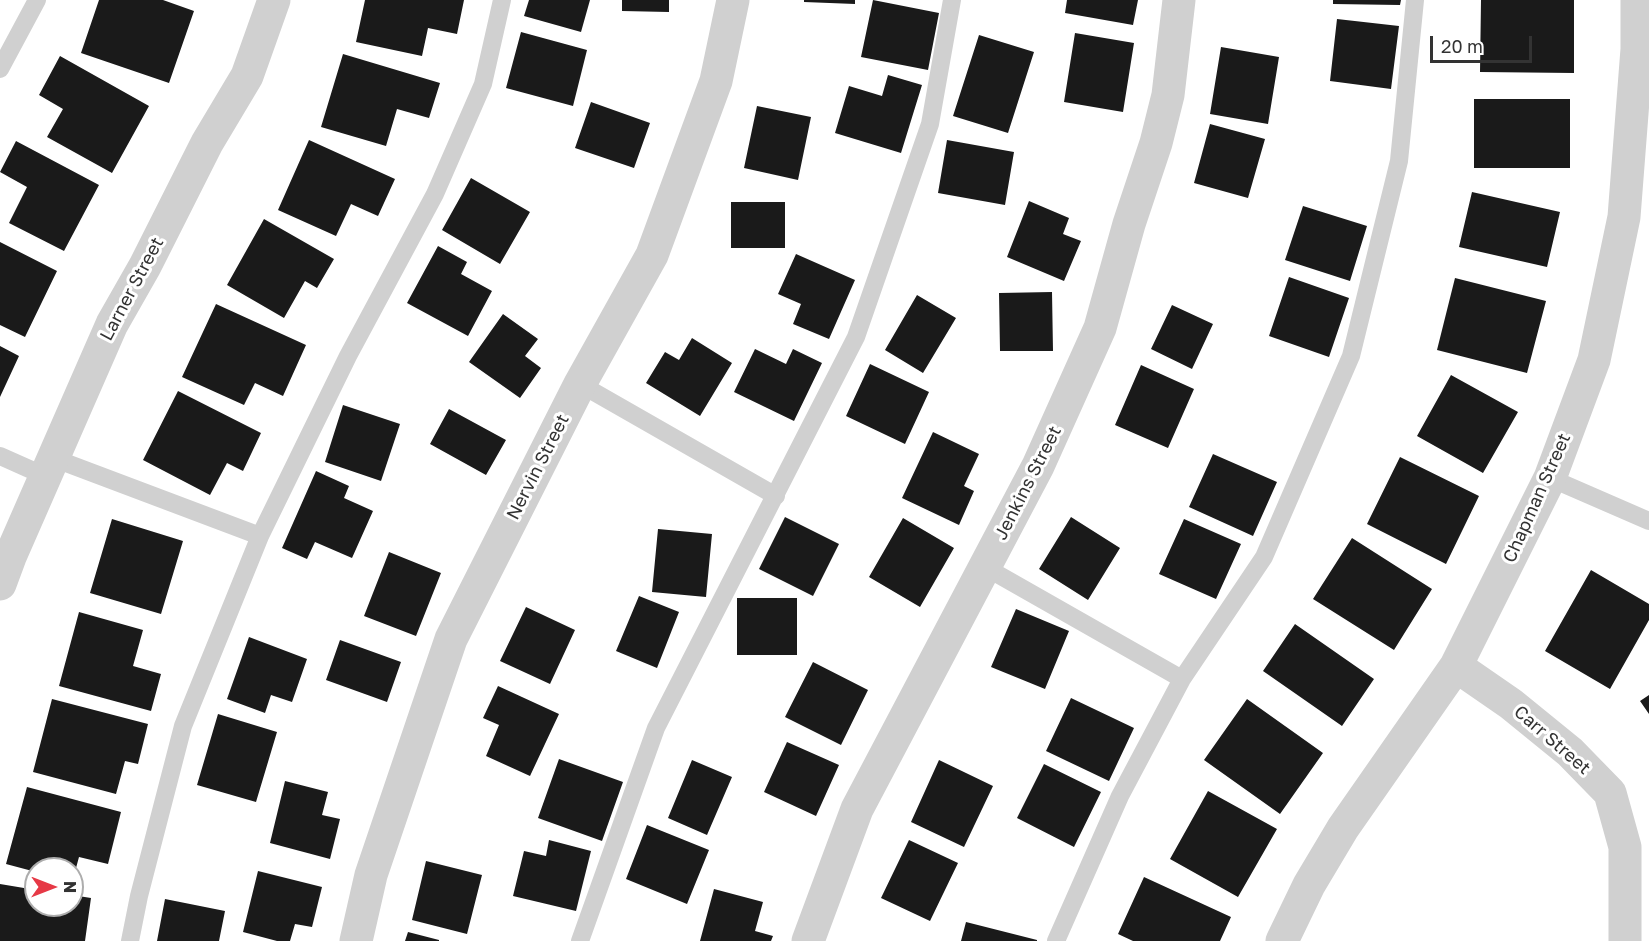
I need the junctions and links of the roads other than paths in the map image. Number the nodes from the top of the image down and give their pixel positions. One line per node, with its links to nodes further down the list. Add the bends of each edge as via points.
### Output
1 (37, 0): 9 (lane)
2 (274, 0): 12 (street, Larner Street, via 247,76 207,143 112,324)
3 (502, 0): 16 (lane, via 483,84 435,194 348,356)
4 (733, 0): 10 (street, Nervin Street, via 716,81 652,255)
5 (952, 0): 14 (lane, via 930,124 856,337)
6 (1179, 0): 17 (street, Jenkins Street, via 1168,95 1100,328 1038,466)
7 (1415, 0): 20 (lane, via 1399,161 1351,356 1264,556)
8 (1637, 0): 13 (street, Chapman Street, via 1624,217 1594,360)
9 (0, 69)
10 (580, 384): 14 (lane); 22 (street, Nervin Street, via 451,639 371,875)
11 (0, 456): 12 (lane)
12 (49, 467): 16 (lane); 18 (street, Larner Street)
13 (1550, 478): 15 (lane); 19 (street, Chapman Street)
14 (776, 496): 23 (lane, via 656,728)
15 (1649, 521)
16 (260, 536): 21 (lane, via 183,726)
17 (985, 567): 20 (lane); 24 (street, Jenkins Street, via 857,809)
18 (0, 584)
19 (1456, 666): 26 (street, Chapman Street, via 1343,828); 27 (street, Carr Street, via 1570,752 1610,793 1625,847)
20 (1182, 679): 25 (lane, via 1120,796)
21 (130, 941)
22 (356, 941)
23 (580, 941)
24 (808, 941)
25 (1056, 941)
26 (1282, 941)
27 (1625, 941)

